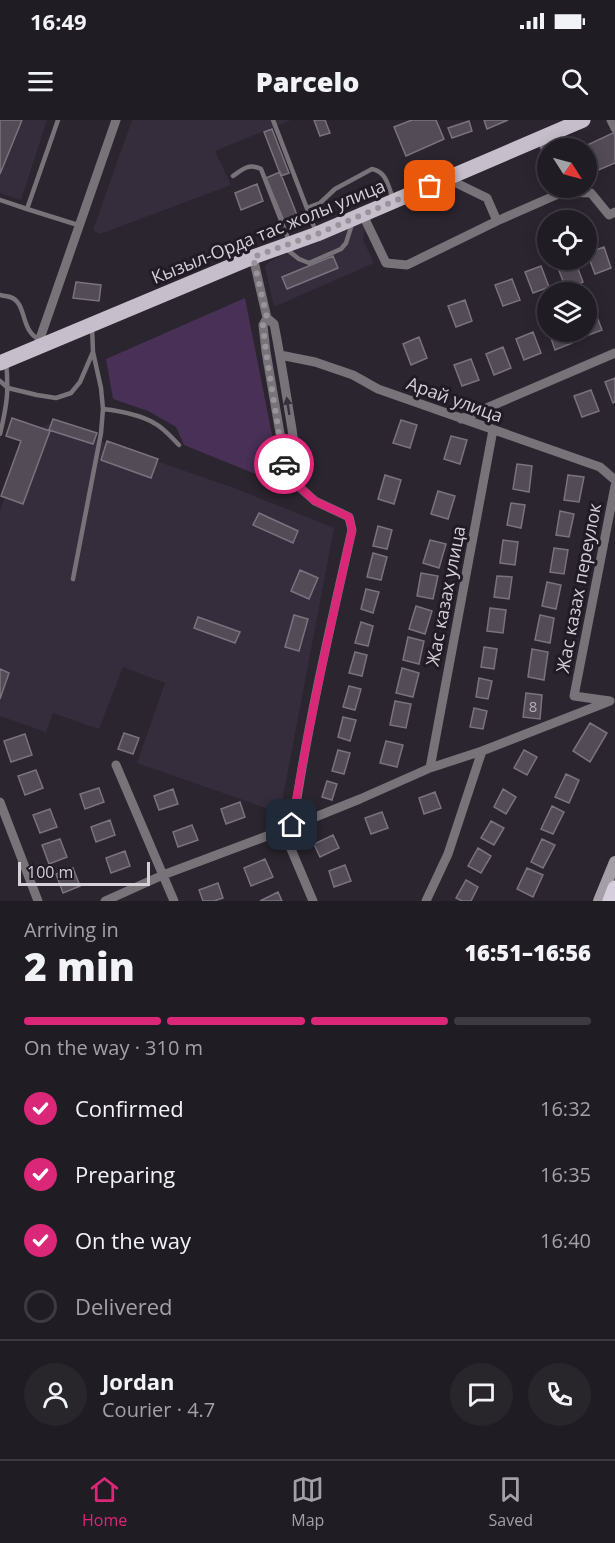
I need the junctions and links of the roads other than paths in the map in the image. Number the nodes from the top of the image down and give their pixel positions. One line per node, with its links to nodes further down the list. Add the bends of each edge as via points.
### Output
1 (58, 120): 16 (lane)
2 (117, 120): 20 (street)
3 (273, 120): 15 (lane)
4 (583, 120): 7 (main road, Кызыл-Орда тас жолы улица)
5 (611, 120): 6 (street)
6 (615, 128)
7 (540, 138)
8 (537, 139): 10 (main road, Кызыл-Орда тас жолы улица)
9 (233, 176): 22 (lane, via 248,166 261,169)
10 (448, 179): 14 (main road, Кызыл-Орда тас жолы улица); 19 (street, via 488,198)
11 (546, 198): 19 (street)
12 (595, 198): 17 (street, via 609,214)
13 (0, 200): 16 (lane)
14 (394, 201): 15 (lane, via 383,173 372,169); 18 (main road, Кызыл-Орда тас жолы улица)
15 (307, 208): 21 (lane)
16 (27, 209): 20 (lane)
17 (615, 212)
18 (359, 216): 19 (street, via 386,263 407,265); 21 (main road, Кызыл-Орда тас жолы улица); 22 (lane, via 341,249 309,262 299,259)
19 (497, 221)
20 (79, 225): 27 (street)
21 (317, 234): 22 (main road, Кызыл-Орда тас жолы улица)
22 (286, 245): 23 (main road, Кызыл-Орда тас жолы улица)
23 (253, 257): 25 (street); 26 (main road, Кызыл-Орда тас жолы улица)
24 (0, 295): 27 (lane, via 17,302 27,330)
25 (267, 318): 30 (street, via 274,324); 42 (street, via 263,325 266,352 285,469 290,481)
26 (92, 324): 27 (main road, Кызыл-Орда тас жолы улица); 28 (lane)
27 (38, 344): 31 (main road, Кызыл-Орда тас жолы улица)
28 (93, 352): 33 (lane, via 71,393 56,398); 36 (lane)
29 (615, 353): 37 (street)
30 (280, 355): 37 (street, Арай улица, via 353,375 378,389); 42 (street, one-way to 30, via 296,453)
31 (3, 362): 33 (lane)
32 (0, 381): 33 (lane)
33 (8, 388): 34 (lane)
34 (7, 406): 35 (lane); 39 (lane)
35 (0, 408)
36 (103, 409): 40 (lane, via 152,421); 44 (lane)
37 (461, 419): 38 (street, Арай улица)
38 (493, 430): 41 (street, Арай улица, via 600,467); 48 (street, Жас казах улица)
39 (0, 434)
40 (179, 445)
41 (615, 480)
42 (296, 484): 50 (street, via 315,501 349,517 352,530 312,710)
43 (615, 486): 45 (street, Жас казах переулок, via 574,696)
44 (74, 579)
45 (613, 701): 46 (street)
46 (482, 751): 48 (street); 59 (street, via 448,854)
47 (116, 765): 53 (street)
48 (430, 768): 50 (street)
49 (0, 802): 55 (street)
50 (292, 825): 51 (street)
51 (283, 830): 53 (street); 58 (street)
52 (615, 862): 60 (main road)
53 (164, 875): 56 (street); 57 (street)
54 (615, 888): 61 (highway)
55 (38, 901)
56 (105, 901)
57 (174, 901)
58 (313, 901)
59 (426, 901)
60 (599, 901)
61 (610, 901)

